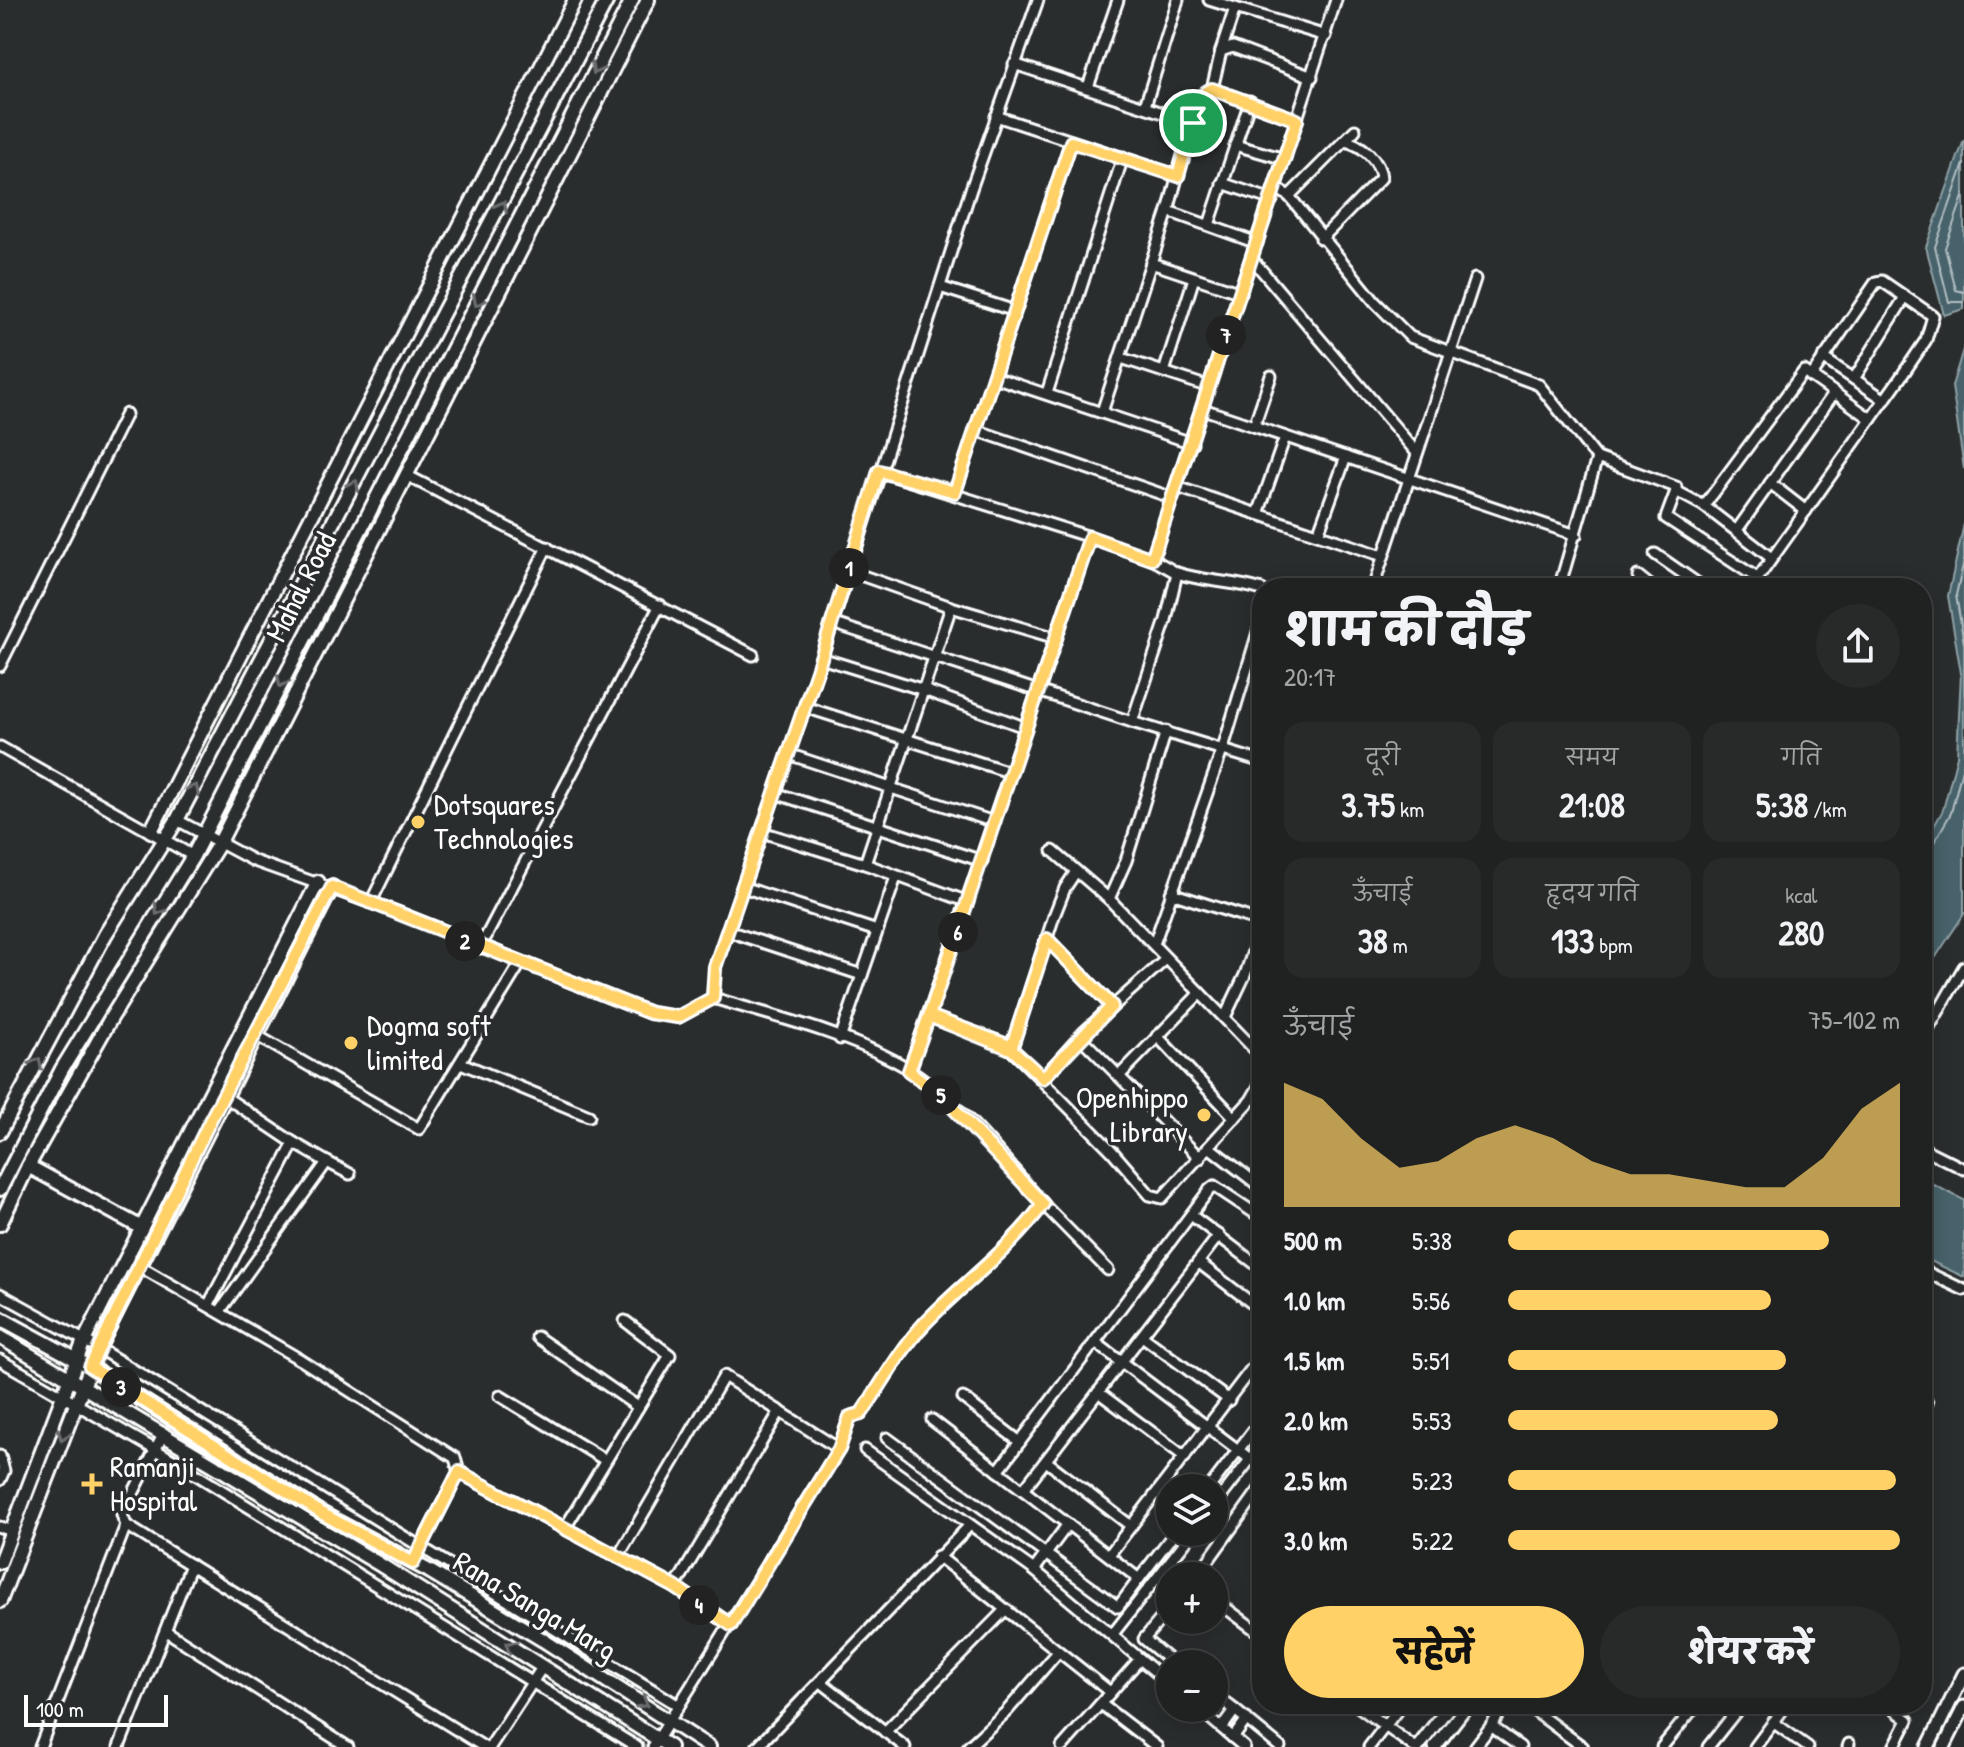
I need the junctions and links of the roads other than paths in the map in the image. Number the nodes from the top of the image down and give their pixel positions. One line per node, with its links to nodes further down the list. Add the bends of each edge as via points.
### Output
1 (575, 0): 123 (main road)
2 (607, 0): 120 (main road, Mahal Road, one-way to 2)
3 (632, 0): 125 (main road, Mahal Road, one-way to 125)
4 (648, 0): 69 (main road)
5 (1038, 0): 13 (street)
6 (1118, 0): 15 (street)
7 (1178, 0): 18 (street)
8 (1209, 0): 10 (street)
9 (1336, 0): 11 (street)
10 (1235, 8): 11 (street); 12 (street)
11 (1326, 36): 14 (street)
12 (1221, 51): 14 (street, via 1233,47); 16 (street)
13 (1014, 64): 15 (street); 19 (street)
14 (1312, 77): 20 (street)
15 (1088, 87): 18 (street)
16 (1212, 89): 17 (street); 21 (street)
17 (1250, 101): 20 (street); 25 (street)
18 (1145, 106): 21 (street)
19 (996, 116): 24 (street); 41 (street)
20 (1297, 120): 27 (street)
21 (1193, 123): 28 (street)
22 (1355, 130): 23 (street)
23 (1345, 141): 31 (street); 35 (street, via 1366,151 1381,178)
24 (1071, 142): 26 (street); 44 (street)
25 (1235, 145): 27 (street); 29 (street)
26 (1123, 157): 28 (street); 54 (street)
27 (1285, 159): 30 (street)
28 (1178, 176): 33 (street)
29 (1222, 183): 32 (street); 34 (street)
30 (1276, 188): 31 (street); 32 (street)
31 (1289, 196): 35 (street)
32 (1272, 200): 36 (street)
33 (1168, 211): 34 (street); 38 (street)
34 (1209, 225): 36 (street)
35 (1321, 239): 45 (street, via 1398,328)
36 (1257, 243): 37 (street)
37 (1252, 259): 42 (street); 65 (street)
38 (1151, 263): 39 (street); 46 (street)
39 (1194, 278): 42 (street); 48 (street)
40 (1475, 279): 45 (street)
41 (940, 287): 44 (street); 68 (street)
42 (1241, 293): 53 (street)
43 (1905, 297): 47 (street, via 1876,282); 52 (street); 56 (street, via 1933,316 1931,327)
44 (1015, 311): 50 (street)
45 (1451, 354): 65 (street); 67 (street, via 1539,385)
46 (1121, 358): 48 (street); 58 (street)
47 (1823, 358): 51 (street); 52 (street)
48 (1164, 372): 53 (street)
49 (1271, 376): 61 (street)
50 (994, 377): 54 (street); 62 (street)
51 (1811, 377): 55 (street); 76 (street, via 1804,371 1787,390)
52 (1854, 379): 56 (street)
53 (1209, 387): 57 (street)
54 (1047, 393): 58 (street)
55 (1834, 393): 60 (street); 71 (street)
56 (1885, 400): 60 (street)
57 (1203, 409): 61 (street); 64 (street)
58 (1102, 412): 64 (street)
59 (126, 414): 105 (street)
60 (1871, 419): 77 (street)
61 (1254, 426): 63 (street)
62 (976, 430): 74 (street); 75 (street)
63 (1285, 437): 66 (street); 78 (street)
64 (1192, 443): 72 (street)
65 (1417, 453): 70 (street)
66 (1346, 457): 70 (street); 80 (street)
67 (1597, 458): 73 (street); 81 (street)
68 (879, 471): 74 (street); 88 (street)
69 (406, 475): 83 (street); 127 (main road)
70 (1410, 478): 81 (street); 85 (street)
71 (1770, 483): 77 (street); 79 (street)
72 (1177, 487): 75 (street); 78 (street)
73 (1676, 491): 76 (street); 95 (street, via 1666,518)
74 (955, 492): 82 (street)
75 (1173, 498): 87 (street)
76 (1704, 506): 79 (street)
77 (1806, 511): 86 (street)
78 (1258, 514): 80 (street)
79 (1737, 530): 86 (street)
80 (1318, 534): 85 (street)
81 (1576, 535): 92 (street)
82 (1090, 537): 87 (street); 100 (street)
83 (547, 547): 97 (street); 139 (street)
84 (1655, 554): 94 (street)
85 (1383, 556): 91 (street)
86 (1770, 557): 95 (street)
87 (1152, 559): 89 (street)
88 (849, 571): 98 (street); 99 (street)
89 (1177, 573): 96 (street); 109 (street)
90 (1638, 576): 93 (street)
91 (1376, 578)
92 (1562, 578)
93 (1640, 578)
94 (1690, 578)
95 (1757, 578)
96 (1252, 587)
97 (660, 605): 102 (street); 146 (street)
98 (951, 607): 100 (street); 103 (street)
99 (832, 623): 103 (street); 104 (street)
100 (1056, 638): 106 (street)
101 (1252, 652): 114 (street)
102 (753, 655)
103 (935, 655): 106 (street); 107 (street)
104 (821, 658): 107 (street); 108 (street)
105 (0, 666)
106 (1037, 689): 109 (street); 110 (street)
107 (924, 690): 110 (street); 112 (street)
108 (805, 707): 112 (street); 115 (street)
109 (1132, 722): 111 (street)
110 (1024, 727): 117 (street)
111 (1166, 731): 114 (street); 138 (street)
112 (908, 738): 117 (street); 118 (street)
113 (0, 747): 123 (street)
114 (1223, 748): 116 (street); 137 (street)
115 (788, 754): 118 (street); 119 (street)
116 (1252, 758)
117 (1009, 772): 121 (street)
118 (891, 788): 121 (street); 122 (street)
119 (775, 793): 122 (street); 124 (street)
120 (177, 820): 125 (street); 126 (main road, Mahal Road)
121 (994, 822): 130 (street)
122 (878, 826): 130 (street); 131 (street)
123 (151, 831): 126 (street)
124 (762, 832): 131 (street); 136 (street)
125 (204, 834): 127 (street); 129 (main road, Mahal Road)
126 (165, 840): 129 (street); 174 (main road, Mahal Road, one-way to 126, via 105,935)
127 (220, 842): 134 (street, via 254,861); 169 (main road)
128 (1053, 851): 132 (street)
129 (193, 856): 168 (main road, Mahal Road, one-way to 168)
130 (982, 861): 140 (street)
131 (865, 864): 133 (street)
132 (1075, 873): 138 (street); 144 (street)
133 (896, 877): 140 (street); 143 (street)
134 (318, 882): 135 (street); 189 (main road)
135 (332, 887): 139 (street); 158 (main road)
136 (743, 887): 142 (street); 143 (street)
137 (1171, 893): 141 (street); 145 (street)
138 (1109, 899): 145 (street)
139 (371, 902): 146 (street)
140 (968, 902): 155 (street)
141 (1252, 920)
142 (728, 931): 151 (street); 153 (street, via 715,967)
143 (877, 931): 151 (street)
144 (1047, 939): 154 (street); 163 (street)
145 (1154, 944): 148 (street)
146 (480, 948): 149 (street)
147 (1252, 954): 156 (street)
148 (1166, 959): 152 (street); 154 (street)
149 (520, 964): 153 (street, via 650,1013 678,1017); 164 (street)
150 (1964, 967): 157 (street)
151 (862, 975): 161 (street)
152 (1200, 993): 156 (street); 159 (street)
153 (713, 998): 161 (street)
154 (1112, 1006): 160 (street)
155 (929, 1016): 163 (street); 165 (street)
156 (1225, 1017): 162 (street)
157 (1932, 1023)
158 (254, 1034): 164 (street, via 419,1129); 170 (main road)
159 (1157, 1036): 166 (street); 173 (street)
160 (1080, 1037): 166 (street); 167 (street)
161 (840, 1039): 165 (street, via 895,1060)
162 (1252, 1046)
163 (1011, 1049): 167 (street)
164 (461, 1063): 172 (street)
165 (909, 1071): 185 (street, via 943,1097)
166 (1120, 1075): 178 (street)
167 (1043, 1078): 178 (street, via 1150,1195 1162,1198)
168 (53, 1088): 169 (main road); 184 (main road, Mahal Road)
169 (67, 1096): 180 (main road)
170 (224, 1096): 175 (street); 193 (main road)
171 (1252, 1098): 173 (street)
172 (589, 1116)
173 (1235, 1118): 176 (street)
174 (0, 1132)
175 (294, 1143): 179 (street); 199 (street)
176 (1209, 1147): 178 (street); 183 (street)
177 (1932, 1153): 181 (street)
178 (1200, 1158)
179 (327, 1162): 182 (street); 200 (street)
180 (28, 1166): 188 (main road); 189 (main road)
181 (1964, 1169)
182 (350, 1174)
183 (1252, 1180)
184 (0, 1189)
185 (1043, 1204): 194 (street); 231 (street, via 925,1323 861,1414 850,1417)
186 (1252, 1211): 187 (street, via 1214,1186)
187 (1191, 1215): 190 (street); 206 (street)
188 (0, 1224)
189 (142, 1228): 207 (main road)
190 (1219, 1235): 191 (street); 192 (street)
191 (1252, 1261)
192 (1198, 1262): 198 (street); 203 (street)
193 (139, 1266): 199 (street); 208 (main road)
194 (1108, 1270)
195 (1932, 1275): 196 (street)
196 (1964, 1290)
197 (0, 1294): 207 (street)
198 (1252, 1303)
199 (209, 1304): 200 (street)
200 (220, 1311): 241 (street, via 455,1458)
201 (0, 1318): 210 (main road, Rana Sanga Marg)
202 (625, 1321): 222 (street, via 670,1355)
203 (1142, 1336): 211 (street); 220 (street)
204 (0, 1337): 214 (main road, Rana Sanga Marg)
205 (537, 1337): 222 (street)
206 (1095, 1342): 211 (street); 229 (street)
207 (83, 1343): 208 (street); 210 (main road)
208 (98, 1348): 212 (main road); 255 (street)
209 (0, 1360): 218 (street)
210 (77, 1360): 212 (main road, Rana Sanga Marg); 214 (main road)
211 (1122, 1362): 216 (street); 225 (street)
212 (90, 1367): 215 (main road); 262 (main road, Rana Sanga Marg, via 321,1513)
213 (1252, 1369): 220 (street)
214 (71, 1377): 215 (main road, Rana Sanga Marg); 218 (main road)
215 (83, 1384): 221 (main road); 227 (main road, Rana Sanga Marg)
216 (1098, 1392): 236 (street); 239 (street)
217 (500, 1396): 238 (street)
218 (63, 1397): 221 (street); 252 (main road)
219 (963, 1398): 229 (street)
220 (1229, 1400): 225 (street)
221 (75, 1404): 230 (street); 267 (main road, one-way to 267)
222 (638, 1407): 238 (street)
223 (780, 1411): 231 (street); 259 (street, via 724,1376); 266 (street)
224 (932, 1420): 240 (street)
225 (1208, 1428): 233 (street); 236 (street)
226 (1252, 1432): 233 (street)
227 (164, 1433): 230 (street); 278 (main road, Rana Sanga Marg, one-way to 227)
228 (887, 1438): 256 (street)
229 (1020, 1442): 240 (street)
230 (155, 1449): 248 (street, via 122,1515); 282 (street)
231 (839, 1449): 270 (street)
232 (865, 1450): 249 (street)
233 (1238, 1451): 237 (street); 242 (street)
234 (0, 1456): 243 (street)
235 (1252, 1456): 237 (street)
236 (1185, 1457): 250 (street)
237 (1250, 1459): 244 (street)
238 (605, 1460): 251 (street)
239 (1046, 1461): 245 (street); 250 (street)
240 (998, 1471): 245 (street)
241 (459, 1472): 251 (street); 255 (street)
242 (1220, 1474)
243 (0, 1480)
244 (1228, 1488)
245 (1023, 1490): 247 (street)
246 (1252, 1500): 261 (street)
247 (1068, 1524): 256 (street); 257 (street)
248 (126, 1525): 263 (street); 309 (street)
249 (970, 1525): 258 (street); 264 (street)
250 (1131, 1526): 257 (street)
251 (565, 1528): 259 (street)
252 (6, 1529): 260 (main road)
253 (1164, 1546): 265 (street)
254 (1182, 1546): 274 (street)
255 (421, 1547): 262 (street); 286 (street)
256 (1047, 1552): 264 (street); 265 (street, via 1118,1607)
257 (1109, 1555): 265 (street)
258 (938, 1556): 268 (street); 281 (street)
259 (618, 1557): 266 (street)
260 (0, 1562)
261 (1207, 1562)
262 (413, 1563): 300 (main road, Rana Sanga Marg, one-way to 300)
263 (191, 1565): 273 (street); 312 (street)
264 (1034, 1570): 274 (street)
265 (1139, 1579)
266 (675, 1587): 270 (street)
267 (0, 1601)
268 (1005, 1610): 276 (street); 306 (street)
269 (1228, 1610): 272 (street)
270 (731, 1625): 286 (street)
271 (1156, 1625): 275 (street, via 1144,1639)
272 (1252, 1628)
273 (166, 1631): 310 (street); 311 (street)
274 (1112, 1635): 277 (street)
275 (1157, 1650)
276 (1058, 1652): 283 (street); 318 (street)
277 (1140, 1659): 279 (street); 283 (street)
278 (543, 1666): 282 (street); 308 (main road, Rana Sanga Marg)
279 (1156, 1672)
280 (1964, 1674): 334 (street)
281 (821, 1682): 306 (street); 316 (street)
282 (532, 1683): 312 (street); 313 (street)
283 (1110, 1692): 284 (street)
284 (1101, 1704): 319 (street); 320 (street)
285 (1228, 1705): 288 (street)
286 (679, 1706): 300 (street)
287 (1964, 1707): 335 (street)
288 (1235, 1710): 299 (street); 305 (street)
289 (1369, 1714): 304 (street)
290 (1395, 1714): 304 (street)
291 (1443, 1714): 324 (street)
292 (1460, 1714): 325 (street)
293 (1499, 1714): 303 (street)
294 (1539, 1714): 328 (street)
295 (1689, 1714): 329 (street)
296 (1734, 1714): 330 (street)
297 (1779, 1714): 302 (street)
298 (1900, 1714): 333 (street, via 1908,1720)
299 (1247, 1719): 307 (street); 322 (street)
300 (671, 1720): 308 (street); 315 (main road, Rana Sanga Marg)
301 (1215, 1722): 305 (street)
302 (1773, 1722): 331 (street); 332 (street)
303 (1491, 1726): 326 (street); 327 (street)
304 (1387, 1727): 323 (street); 324 (street)
305 (1222, 1728): 307 (street)
306 (885, 1732): 317 (street)
307 (1233, 1738): 321 (street)
308 (656, 1742): 314 (main road, Rana Sanga Marg)
309 (40, 1747)
310 (119, 1747)
311 (348, 1747)
312 (487, 1747)
313 (637, 1747)
314 (670, 1747)
315 (709, 1747)
316 (757, 1747)
317 (905, 1747)
318 (968, 1747)
319 (1062, 1747)
320 (1157, 1747)
321 (1244, 1747)
322 (1280, 1747)
323 (1369, 1747)
324 (1416, 1747)
325 (1435, 1747)
326 (1475, 1747)
327 (1520, 1747)
328 (1583, 1747)
329 (1662, 1747)
330 (1708, 1747)
331 (1755, 1747)
332 (1808, 1747)
333 (1894, 1747)
334 (1928, 1747)
335 (1944, 1747)

